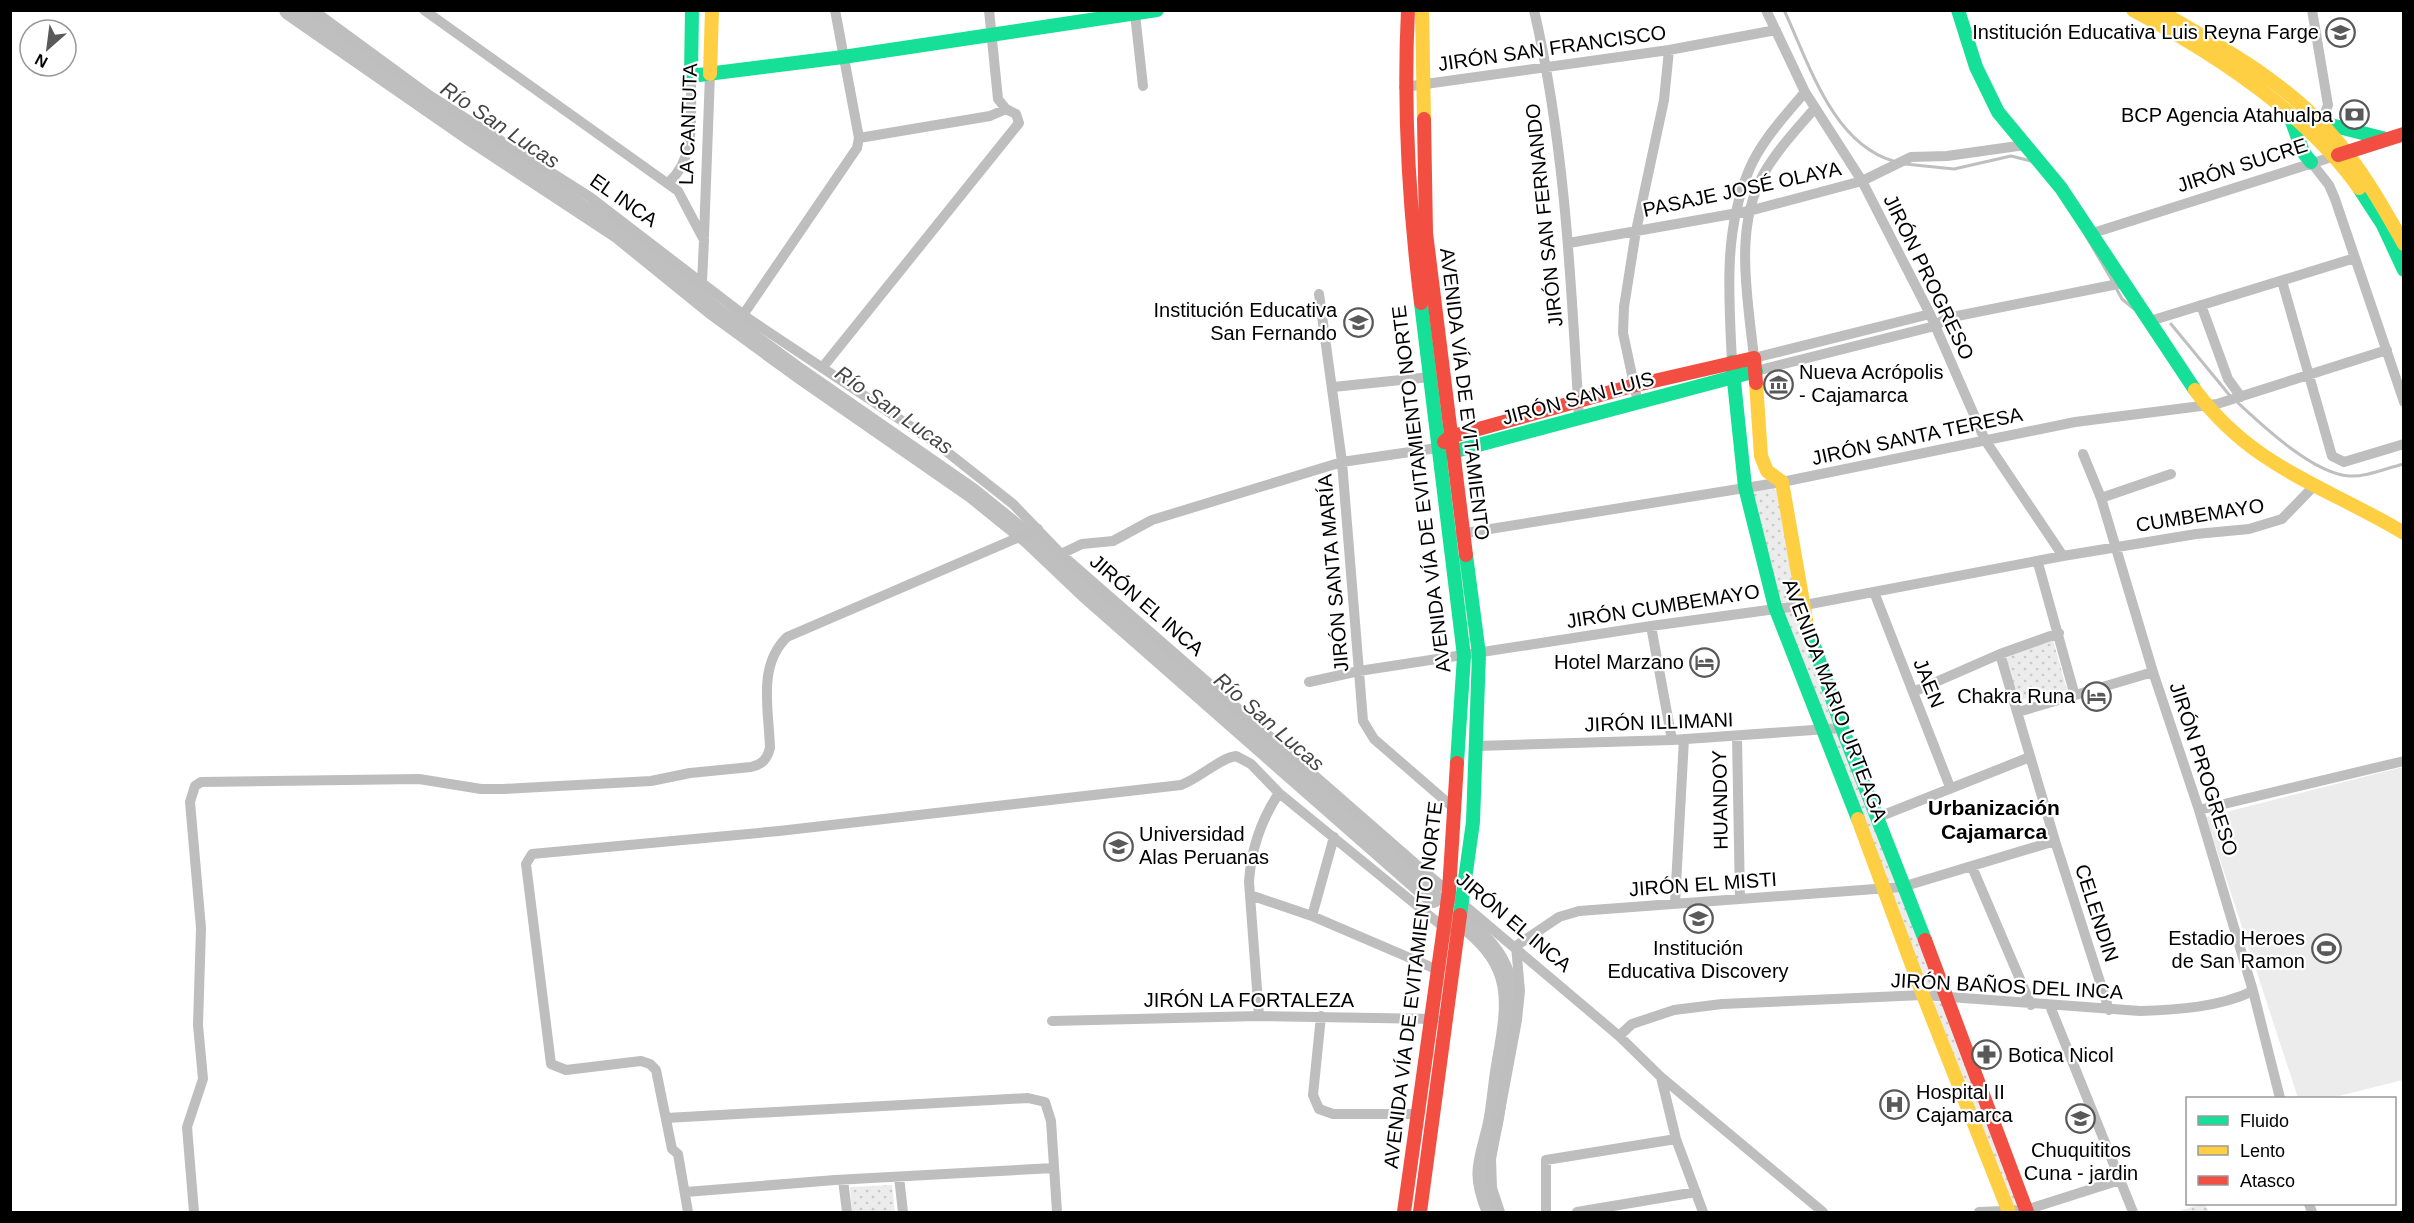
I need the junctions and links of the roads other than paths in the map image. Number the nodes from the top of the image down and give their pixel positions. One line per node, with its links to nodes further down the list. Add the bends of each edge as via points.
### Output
1 (313, 10): 54 (street, EL INCA, via 429,95 590,197)
2 (424, 10): 40 (street)
3 (692, 10): 24 (main road, LA CANTUTA)
4 (712, 10): 23 (main road, LA CANTUTA)
5 (835, 10): 21 (street)
6 (989, 10): 19 (street)
7 (1157, 10): 16 (main road)
8 (1408, 10): 27 (main road, AVENIDA VÍA DE EVITAMIENTO NORTE)
9 (1422, 10): 26 (main road, AVENIDA VÍA DE EVITAMIENTO)
10 (1534, 10): 22 (street, JIRÓN SAN FERNANDO)
11 (1766, 10): 18 (street, JIRÓN PROGRESO)
12 (1958, 10): 36 (main road, via 1972,59 1992,101)
13 (2133, 10): 31 (main road, via 2216,57)
14 (2158, 10): 32 (main road, via 2220,46 2281,90)
15 (2312, 10): 32 (street, via 2328,105)
16 (1135, 14): 17 (main road); 25 (street)
17 (1090, 15): 19 (main road)
18 (1776, 30): 20 (street, JIRÓN SAN FRANCISCO); 28 (street, JIRÓN PROGRESO)
19 (992, 35): 21 (main road); 30 (street, via 998,99)
20 (1668, 50): 22 (street, JIRÓN SAN FRANCISCO); 45 (street, via 1664,100)
21 (843, 57): 23 (main road); 34 (street)
22 (1547, 67): 26 (street, JIRÓN SAN FRANCISCO); 48 (street, JIRÓN SAN FERNANDO)
23 (710, 74): 24 (main road); 41 (street, LA CANTUTA)
24 (691, 76): 40 (street, LA CANTUTA, via 687,157 679,174)
25 (1143, 86)
26 (1421, 86): 27 (street, JIRÓN SAN FRANCISCO); 52 (main road, AVENIDA VÍA DE EVITAMIENTO, via 1426,233)
27 (1404, 87): 52 (main road, AVENIDA VÍA DE EVITAMIENTO NORTE)
28 (1805, 92): 29 (street, JIRÓN PROGRESO); 44 (street, AVENIDA MARIO URTEAGA, via 1771,133 1749,169)
29 (1815, 108): 39 (street, JIRÓN PROGRESO); 43 (street, via 1764,174)
30 (1006, 109): 34 (street, via 990,116); 65 (street, via 1019,118 1014,131)
31 (2290, 116): 32 (main road); 38 (main road, via 2303,152)
32 (2314, 127): 35 (main road); 37 (main road)
33 (2403, 134): 35 (main road, JIRÓN SUCRE)
34 (859, 138): 59 (street, via 857,148)
35 (2386, 139): 37 (main road, JIRÓN SUCRE)
36 (2025, 145): 39 (street, PASAJE JOSÉ OLAYA, via 1906,159); 46 (main road, via 2047,168)
37 (2341, 154): 38 (street, JIRÓN SUCRE); 49 (main road, via 2388,213); 51 (main road)
38 (2311, 162): 46 (street, JIRÓN SUCRE); 50 (street, via 2329,185)
39 (1862, 181): 43 (street, PASAJE JOSÉ OLAYA); 58 (street, JIRÓN PROGRESO)
40 (668, 183): 42 (street)
41 (705, 190): 42 (street, via 697,196); 47 (street, LA CANTUTA)
42 (683, 196): 47 (street)
43 (1749, 211): 44 (street, PASAJE JOSÉ OLAYA); 64 (street, via 1745,263)
44 (1734, 213): 45 (street, PASAJE JOSÉ OLAYA); 63 (street, AVENIDA MARIO URTEAGA, via 1728,267)
45 (1636, 231): 48 (street, PASAJE JOSÉ OLAYA); 69 (street, via 1623,324)
46 (2093, 233): 55 (main road)
47 (704, 240): 54 (street, LA CANTUTA)
48 (1569, 243): 72 (street, JIRÓN SAN FERNANDO)
49 (2403, 244)
50 (2355, 258): 53 (street); 62 (street)
51 (2403, 270)
52 (1423, 274): 67 (main road, AVENIDA VÍA DE EVITAMIENTO NORTE); 77 (main road, AVENIDA VÍA DE EVITAMIENTO)
53 (2282, 281): 57 (street); 66 (street)
54 (702, 282): 59 (street, JIRÓN EL INCA)
55 (2121, 283): 60 (main road); 61 (street, JIRÓN SAN LUIS, via 1947,318)
56 (1318, 294): 70 (street, JIRÓN SANTA MARÍA)
57 (2201, 305): 60 (street); 71 (street, via 2228,379)
58 (1930, 314): 61 (street, JIRÓN PROGRESO); 64 (street, JIRÓN SAN LUIS)
59 (743, 315): 65 (street, JIRÓN EL INCA)
60 (2150, 321): 75 (main road)
61 (1935, 326): 64 (street, JIRÓN SAN LUIS); 78 (street, JIRÓN PROGRESO)
62 (2387, 350): 66 (street, JIRÓN SANTA TERESA); 73 (street)
63 (1732, 362): 64 (main road, JIRÓN SAN LUIS); 68 (main road, AVENIDA MARIO URTEAGA); 69 (main road, JIRÓN SAN LUIS)
64 (1755, 365): 68 (main road, JIRÓN SAN LUIS); 85 (main road, via 1761,456 1767,471)
65 (822, 369): 89 (street, JIRÓN EL INCA, via 937,444 1013,504)
66 (2308, 374): 71 (street, JIRÓN SANTA TERESA); 79 (street, via 2329,453 2334,459 2351,461)
67 (1430, 377): 70 (street); 80 (main road, AVENIDA VÍA DE EVITAMIENTO NORTE)
68 (1733, 377): 74 (main road, JIRÓN SAN LUIS); 86 (main road, AVENIDA MARIO URTEAGA)
69 (1632, 386): 72 (main road, JIRÓN SAN LUIS); 74 (street)
70 (1333, 387): 83 (street, JIRÓN SANTA MARÍA)
71 (2241, 397): 75 (street, JIRÓN SANTA TERESA)
72 (1578, 402): 76 (street, JIRÓN SAN FERNANDO); 77 (main road, JIRÓN SAN LUIS)
73 (2403, 402)
74 (1638, 403): 76 (main road, JIRÓN SAN LUIS)
75 (2205, 406): 78 (street, JIRÓN SANTA TERESA, via 2075,422); 87 (main road, via 2239,439)
76 (1578, 417): 81 (main road, JIRÓN SAN LUIS)
77 (1450, 437): 80 (main road, JIRÓN SAN LUIS); 81 (main road, AVENIDA VÍA DE EVITAMIENTO)
78 (1985, 440): 85 (street, JIRÓN SANTA TERESA); 95 (street, JIRÓN PROGRESO)
79 (2403, 444)
80 (1437, 448): 81 (main road); 83 (street); 92 (main road, AVENIDA VÍA DE EVITAMIENTO NORTE)
81 (1452, 452): 90 (main road, AVENIDA VÍA DE EVITAMIENTO)
82 (2083, 454): 88 (street, JIRÓN PROGRESO)
83 (1342, 462): 94 (street, via 1152,520 1113,540 1082,544); 105 (street, JIRÓN SANTA MARÍA)
84 (2170, 474): 88 (street)
85 (1782, 482): 86 (street, JIRÓN SANTA TERESA); 98 (main road, AVENIDA MARIO URTEAGA)
86 (1745, 487): 90 (street, JIRÓN SANTA TERESA); 99 (main road, AVENIDA MARIO URTEAGA)
87 (2313, 487): 91 (main road); 93 (street, CUMBEMAYO, via 2282,519 2269,525)
88 (2101, 498): 93 (street, JIRÓN PROGRESO)
89 (1035, 530): 94 (street, JIRÓN EL INCA); 165 (street, via 787,637 773,652 767,672 771,748 768,758 752,768 651,781 504,789 419,779 201,782 195,786 190,813 201,928 198,1024 203,1079 187,1127)
90 (1462, 533): 92 (street, JIRÓN SANTA TERESA); 102 (main road, AVENIDA VÍA DE EVITAMIENTO)
91 (2403, 533)
92 (1448, 535): 104 (main road, AVENIDA VÍA DE EVITAMIENTO NORTE)
93 (2116, 548): 95 (street, JIRÓN CUMBEMAYO); 106 (street, JIRÓN PROGRESO)
94 (1061, 554): 128 (street, JIRÓN EL INCA)
95 (2063, 556): 96 (street, JIRÓN CUMBEMAYO)
96 (2038, 562): 97 (street, JIRÓN CUMBEMAYO); 101 (street)
97 (1874, 592): 98 (street, JIRÓN CUMBEMAYO); 108 (street, JAEN)
98 (1805, 605): 99 (street, JIRÓN CUMBEMAYO); 111 (main road, AVENIDA MARIO URTEAGA, via 1807,626)
99 (1775, 607): 100 (street, JIRÓN CUMBEMAYO); 112 (main road, AVENIDA MARIO URTEAGA)
100 (1651, 626): 102 (street, JIRÓN CUMBEMAYO); 114 (street)
101 (2059, 633): 103 (street); 109 (street)
102 (1479, 654): 104 (street, JIRÓN CUMBEMAYO); 115 (main road, AVENIDA VÍA DE EVITAMIENTO)
103 (2000, 654): 108 (street); 110 (street, CELENDIN)
104 (1464, 656): 105 (street, JIRÓN CUMBEMAYO); 120 (main road, AVENIDA VÍA DE EVITAMIENTO NORTE)
105 (1359, 671): 107 (street, JIRÓN CUMBEMAYO); 120 (street, JIRÓN SANTA MARÍA, via 1366,730)
106 (2153, 672): 109 (street); 121 (street, JIRÓN PROGRESO)
107 (1309, 682)
108 (1913, 692): 118 (street, JAEN)
109 (2075, 696): 110 (street)
110 (2018, 712): 116 (street, CELENDIN)
111 (1842, 728): 112 (street, JIRÓN ILLIMANI); 122 (main road, AVENIDA MARIO URTEAGA)
112 (1826, 730): 113 (street, JIRÓN ILLIMANI); 127 (main road, AVENIDA MARIO URTEAGA)
113 (1737, 737): 114 (street, JIRÓN ILLIMANI); 130 (street, HUANDOY)
114 (1678, 740): 115 (street, JIRÓN ILLIMANI); 131 (street)
115 (1478, 746): 132 (main road, AVENIDA VÍA DE EVITAMIENTO NORTE)
116 (2030, 757): 118 (street); 124 (street, CELENDIN)
117 (2403, 761): 121 (street)
118 (1950, 787): 122 (street)
119 (1279, 793): 123 (street); 129 (street, via 1256,843 1250,867); 153 (street, via 1251,764 1236,756 1181,785 779,831 532,854 526,864 551,1064 566,1070 641,1061 650,1064 659,1078)
120 (1456, 810): 128 (main road, AVENIDA VÍA DE EVITAMIENTO NORTE)
121 (2199, 810): 138 (street, JIRÓN PROGRESO)
122 (1876, 818): 126 (main road, AVENIDA MARIO URTEAGA)
123 (1334, 837): 133 (street); 134 (street)
124 (2055, 841): 125 (street, JIRÓN EL MISTI); 143 (street, CELENDIN)
125 (1972, 867): 126 (street, JIRÓN EL MISTI); 141 (street)
126 (1902, 887): 127 (street, JIRÓN EL MISTI); 140 (main road, AVENIDA MARIO URTEAGA)
127 (1883, 889): 130 (street, JIRÓN EL MISTI); 139 (main road, AVENIDA MARIO URTEAGA)
128 (1448, 895): 132 (street, JIRÓN EL INCA); 134 (main road, AVENIDA VÍA DE EVITAMIENTO NORTE)
129 (1250, 896): 133 (street); 144 (street)
130 (1740, 899): 131 (street, JIRÓN EL MISTI)
131 (1675, 903): 136 (street, JIRÓN EL MISTI, via 1579,911 1559,917)
132 (1463, 906): 135 (main road, AVENIDA VÍA DE EVITAMIENTO NORTE); 136 (street, JIRÓN EL INCA)
133 (1312, 916): 137 (street)
134 (1444, 925): 135 (street); 137 (main road, AVENIDA VÍA DE EVITAMIENTO NORTE)
135 (1459, 935): 147 (main road, AVENIDA VÍA DE EVITAMIENTO NORTE)
136 (1516, 946): 149 (street, JIRÓN EL INCA); 172 (street, via 1520,991 1517,1020 1491,1159 1492,1188)
137 (1438, 970): 146 (main road, AVENIDA VÍA DE EVITAMIENTO NORTE)
138 (2253, 991): 143 (street, JIRÓN BAÑOS DEL INCA, via 2238,998 2167,1010); 151 (street, JIRÓN PROGRESO)
139 (1923, 995): 140 (street, JIRÓN BAÑOS DEL INCA); 149 (street, JIRÓN BAÑOS DEL INCA, via 1722,1004 1674,1010 1632,1024); 155 (main road, AVENIDA MARIO URTEAGA)
140 (1948, 998): 141 (street, JIRÓN BAÑOS DEL INCA); 154 (main road, AVENIDA MARIO URTEAGA)
141 (2031, 1005): 142 (street, JIRÓN BAÑOS DEL INCA)
142 (2050, 1006): 143 (street, JIRÓN BAÑOS DEL INCA); 160 (street)
143 (2109, 1010)
144 (1259, 1016): 145 (street, JIRÓN LA FORTALEZA); 148 (street, JIRÓN LA FORTALEZA)
145 (1321, 1016): 146 (street, JIRÓN LA FORTALEZA); 152 (street, via 1313,1095 1319,1108 1332,1114)
146 (1430, 1019): 147 (street, JIRÓN LA FORTALEZA); 152 (main road, AVENIDA VÍA DE EVITAMIENTO NORTE)
147 (1445, 1020): 171 (main road, AVENIDA VÍA DE EVITAMIENTO NORTE)
148 (1052, 1021)
149 (1619, 1036): 150 (street, JIRÓN EL INCA)
150 (1661, 1077): 156 (street); 176 (street, JIRÓN EL INCA)
151 (2280, 1097)
152 (1417, 1114): 170 (main road, AVENIDA VÍA DE EVITAMIENTO NORTE)
153 (666, 1118): 157 (street, via 1028,1098 1045,1102 1052,1121); 161 (street)
154 (1997, 1130): 155 (main road); 164 (main road, AVENIDA MARIO URTEAGA)
155 (1978, 1134): 163 (main road, AVENIDA MARIO URTEAGA)
156 (1676, 1139): 162 (street); 173 (street, via 1546,1160)
157 (1054, 1168): 158 (street); 169 (street)
158 (899, 1177): 159 (street); 168 (street)
159 (843, 1180): 161 (street); 167 (street)
160 (2120, 1180): 164 (street); 178 (street)
161 (686, 1192): 166 (street)
162 (1696, 1192): 174 (street); 175 (street)
163 (2009, 1211): 164 (street); 177 (street)
164 (2027, 1211)
165 (194, 1212)
166 (688, 1212)
167 (847, 1212)
168 (903, 1212)
169 (1057, 1212)
170 (1404, 1212)
171 (1420, 1212)
172 (1500, 1212)
173 (1546, 1212)
174 (1577, 1212)
175 (1703, 1212)
176 (1823, 1212)
177 (1979, 1212)
178 (2133, 1212)

